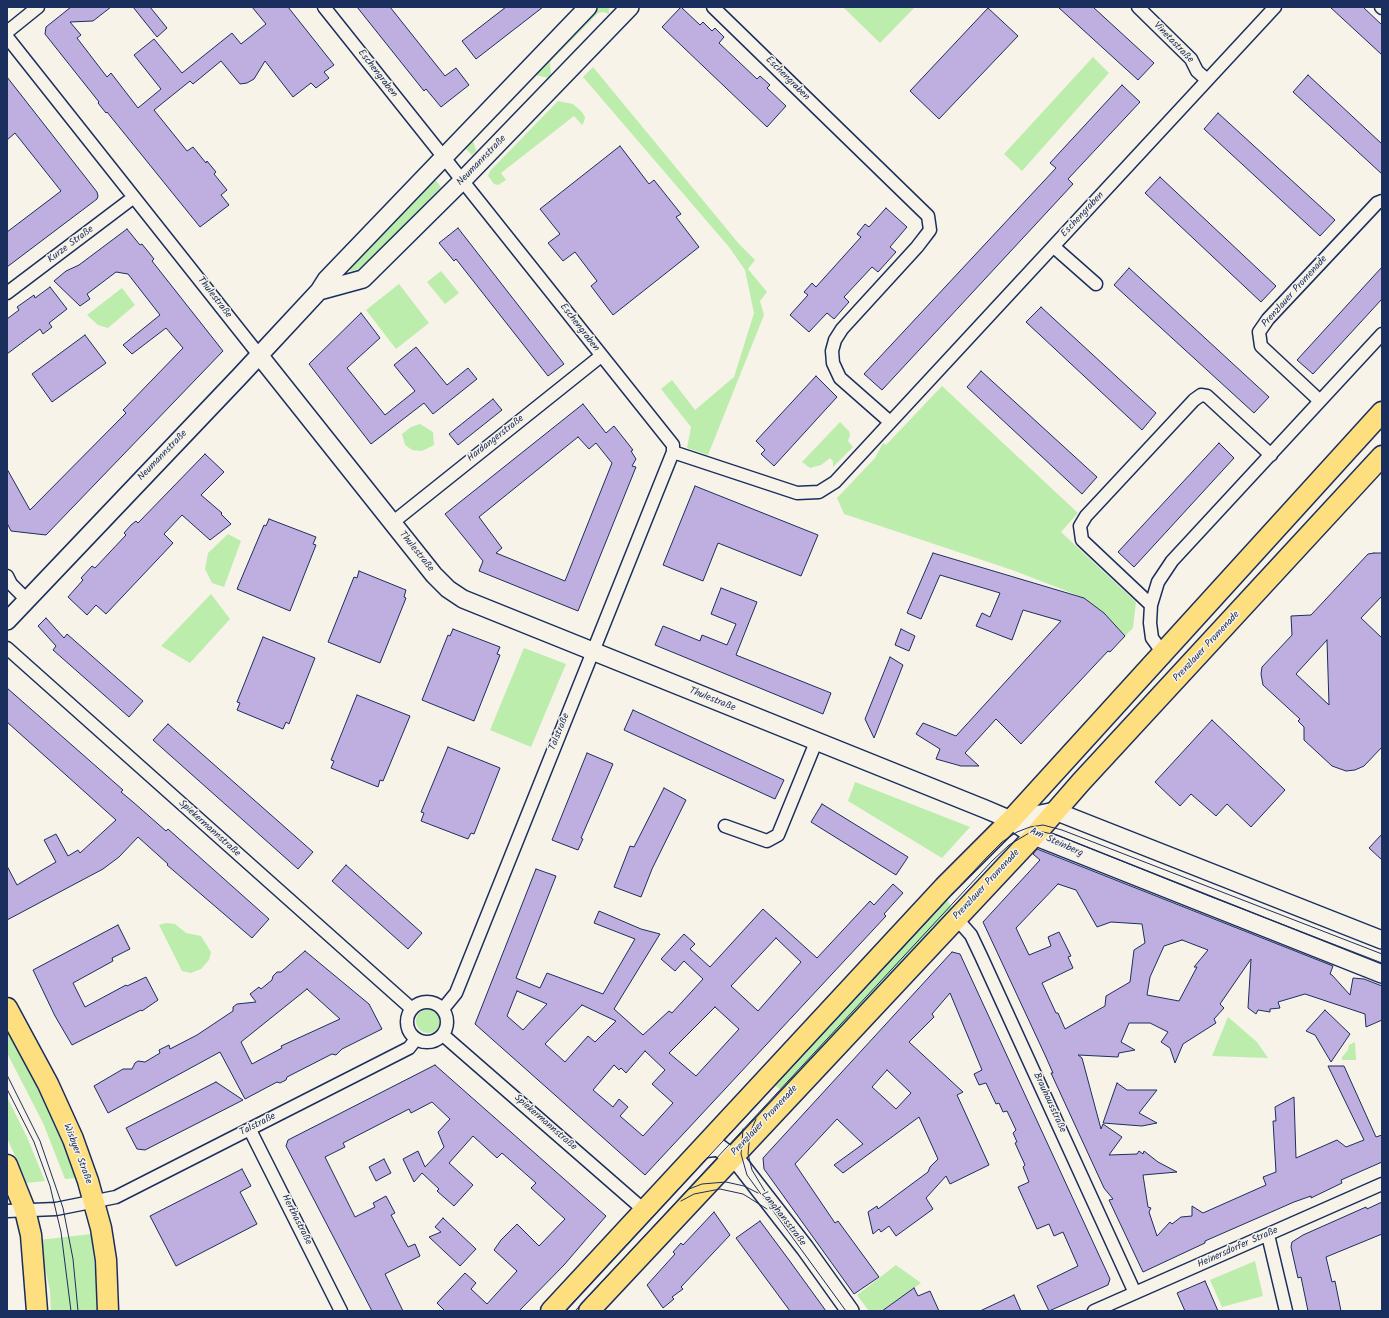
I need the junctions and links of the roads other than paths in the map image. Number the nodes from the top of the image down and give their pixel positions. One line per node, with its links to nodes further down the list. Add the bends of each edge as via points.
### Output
1 (38, 7): 8 (street)
2 (324, 7): 11 (street, Eschengraben)
3 (588, 7): 11 (street, Neumannstraße)
4 (630, 7): 12 (street, Neumannstraße)
5 (713, 7): 24 (street, Eschengraben, via 928,216 930,230 842,329 832,351 833,363 840,378)
6 (1138, 7): 10 (street, Vinetastraße, via 1191,59)
7 (1275, 7): 10 (street, Eschengraben)
8 (7, 32)
9 (7, 37): 13 (street, Thulestraße)
10 (1207, 80): 15 (street, Eschengraben)
11 (444, 158): 12 (street, Eschengraben); 17 (street, Neumannstraße, via 326,280)
12 (462, 181): 17 (street, Neumannstraße, via 363,279); 21 (street, Eschengraben)
13 (134, 197): 18 (street, Kurze Straße); 20 (street, Thulestraße)
14 (1382, 201): 22 (street, Prenzlauer Promenade, via 1377,203 1258,332 1260,346)
15 (1054, 247): 16 (street); 24 (street, Eschengraben)
16 (1096, 284)
17 (319, 291): 20 (street, Neumannstraße)
18 (7, 293)
19 (1382, 334): 22 (street)
20 (259, 355): 28 (street, Thulestraße); 32 (street, Neumannstraße)
21 (601, 356): 25 (street, Eschengraben, via 673,446); 28 (street, Hardangerstraße)
22 (1320, 401): 26 (street)
23 (1382, 412): 29 (main road)
24 (890, 422): 25 (street, Eschengraben, via 835,482 819,492 797,493)
25 (673, 452): 36 (street, Talstraße)
26 (1271, 455): 33 (street, via 1172,561 1158,582); 33 (street, via 1207,396 1201,395 1086,516 1080,526 1082,540)
27 (1382, 456): 30 (main road, Prenzlauer Promenade)
28 (392, 522): 36 (street, Thulestraße, via 434,574 455,594)
29 (1259, 546): 30 (main road); 37 (main road)
30 (1280, 566): 39 (main road, Prenzlauer Promenade)
31 (7, 576): 32 (street, via 11,584)
32 (27, 600): 34 (street, Neumannstraße)
33 (1151, 604): 37 (street, via 1152,638)
34 (7, 621)
35 (7, 648): 47 (street, Spiekermannstraße)
36 (592, 652): 38 (street, Thulestraße); 48 (street, Talstraße, via 456,993)
37 (1163, 653): 40 (main road)
38 (816, 742): 40 (street, Thulestraße); 41 (street, via 778,835 767,841)
39 (1055, 811): 40 (street, Am Steinberg); 42 (main road, Prenzlauer Promenade); 44 (street)
40 (1011, 820): 42 (street, Am Steinberg); 52 (main road, via 944,887)
41 (725, 826)
42 (1034, 836): 43 (main road, Prenzlauer Promenade); 45 (street, Am Steinberg)
43 (956, 918): 53 (main road, Prenzlauer Promenade); 60 (street, Brauhausstraße, via 971,936 981,956)
44 (1382, 940)
45 (1382, 974)
46 (7, 1008): 56 (main road, Wisbyer Straße, via 48,1084 73,1139)
47 (412, 1009): 48 (street, via 424,1002 431,1002); 50 (street, via 408,1014 408,1028)
48 (443, 1009): 49 (street, via 448,1022)
49 (443, 1036): 50 (street, via 430,1043); 58 (street, Spiekermannstraße)
50 (416, 1039): 51 (street, Talstraße, via 409,1048)
51 (250, 1130): 56 (street, Talstraße, via 116,1197); 63 (street, Herthastraße)
52 (702, 1149): 53 (street, Langhansstraße, via 718,1146); 58 (main road)
53 (733, 1156): 65 (main road, Prenzlauer Promenade); 66 (street, Langhansstraße)
54 (7, 1165): 57 (main road)
55 (1382, 1184): 59 (street, Heinersdorfer Straße)
56 (94, 1202): 57 (street, Talstraße, via 56,1209); 62 (main road, Wisbyer Straße, via 106,1260)
57 (16, 1211): 61 (main road, via 31,1236)
58 (645, 1211): 64 (main road)
59 (1268, 1235): 60 (street, Heinersdorfer Straße); 68 (street)
60 (1135, 1293): 67 (street, Heinersdorfer Straße)
61 (37, 1311)
62 (108, 1311)
63 (341, 1311)
64 (551, 1311)
65 (589, 1311)
66 (850, 1311)
67 (1094, 1311)
68 (1286, 1311)

